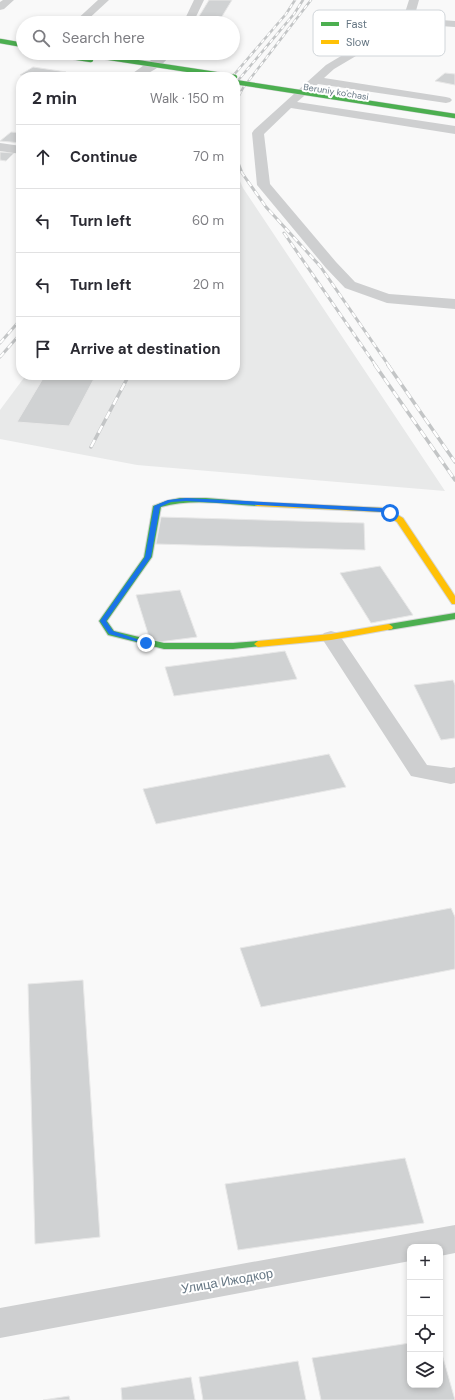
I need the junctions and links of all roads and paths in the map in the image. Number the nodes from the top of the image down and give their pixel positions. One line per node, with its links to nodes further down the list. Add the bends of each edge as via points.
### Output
1 (9, 0): 5 (street)
2 (104, 0): 7 (street)
3 (198, 0): 8 (street)
4 (414, 0): 6 (street)
5 (0, 7)
6 (411, 10)
7 (86, 16)
8 (191, 16)
9 (445, 23): 10 (street)
10 (455, 24)
11 (2, 41): 12 (street); 13 (main road, bridge); 14 (main road)
12 (16, 41)
13 (16, 44)
14 (16, 47)
15 (348, 56): 24 (street, via 330,67)
16 (90, 60): 21 (main road, bridge)
17 (123, 60): 22 (main road, Beruniy ko'chasi, bridge)
18 (145, 60): 19 (street)
19 (157, 62): 20 (street)
20 (142, 72)
21 (168, 72)
22 (202, 72)
23 (240, 78): 28 (main road, Beruniy ko'chasi)
24 (316, 80): 26 (street); 27 (street)
25 (240, 83): 29 (main road, Beruniy ko'chasi, bridge)
26 (450, 100): 30 (street, via 440,103)
27 (288, 104): 30 (street, Beruniy ko'chasi); 34 (street, via 258,133 264,185 331,266 350,285 388,298)
28 (455, 110)
29 (455, 116)
30 (427, 126): 31 (street, Beruniy ko'chasi)
31 (455, 130)
32 (0, 148): 33 (street)
33 (16, 150)
34 (455, 304)
35 (455, 602): 37 (main road, via 400,520 383,510 186,500 170,501 157,506 148,557 103,621 111,633 164,646 233,646)
36 (455, 616): 37 (main road)
37 (331, 637): 38 (street, via 419,771)
38 (455, 775)
39 (455, 1239): 40 (street, Улица Ижодкор)
40 (0, 1323)

